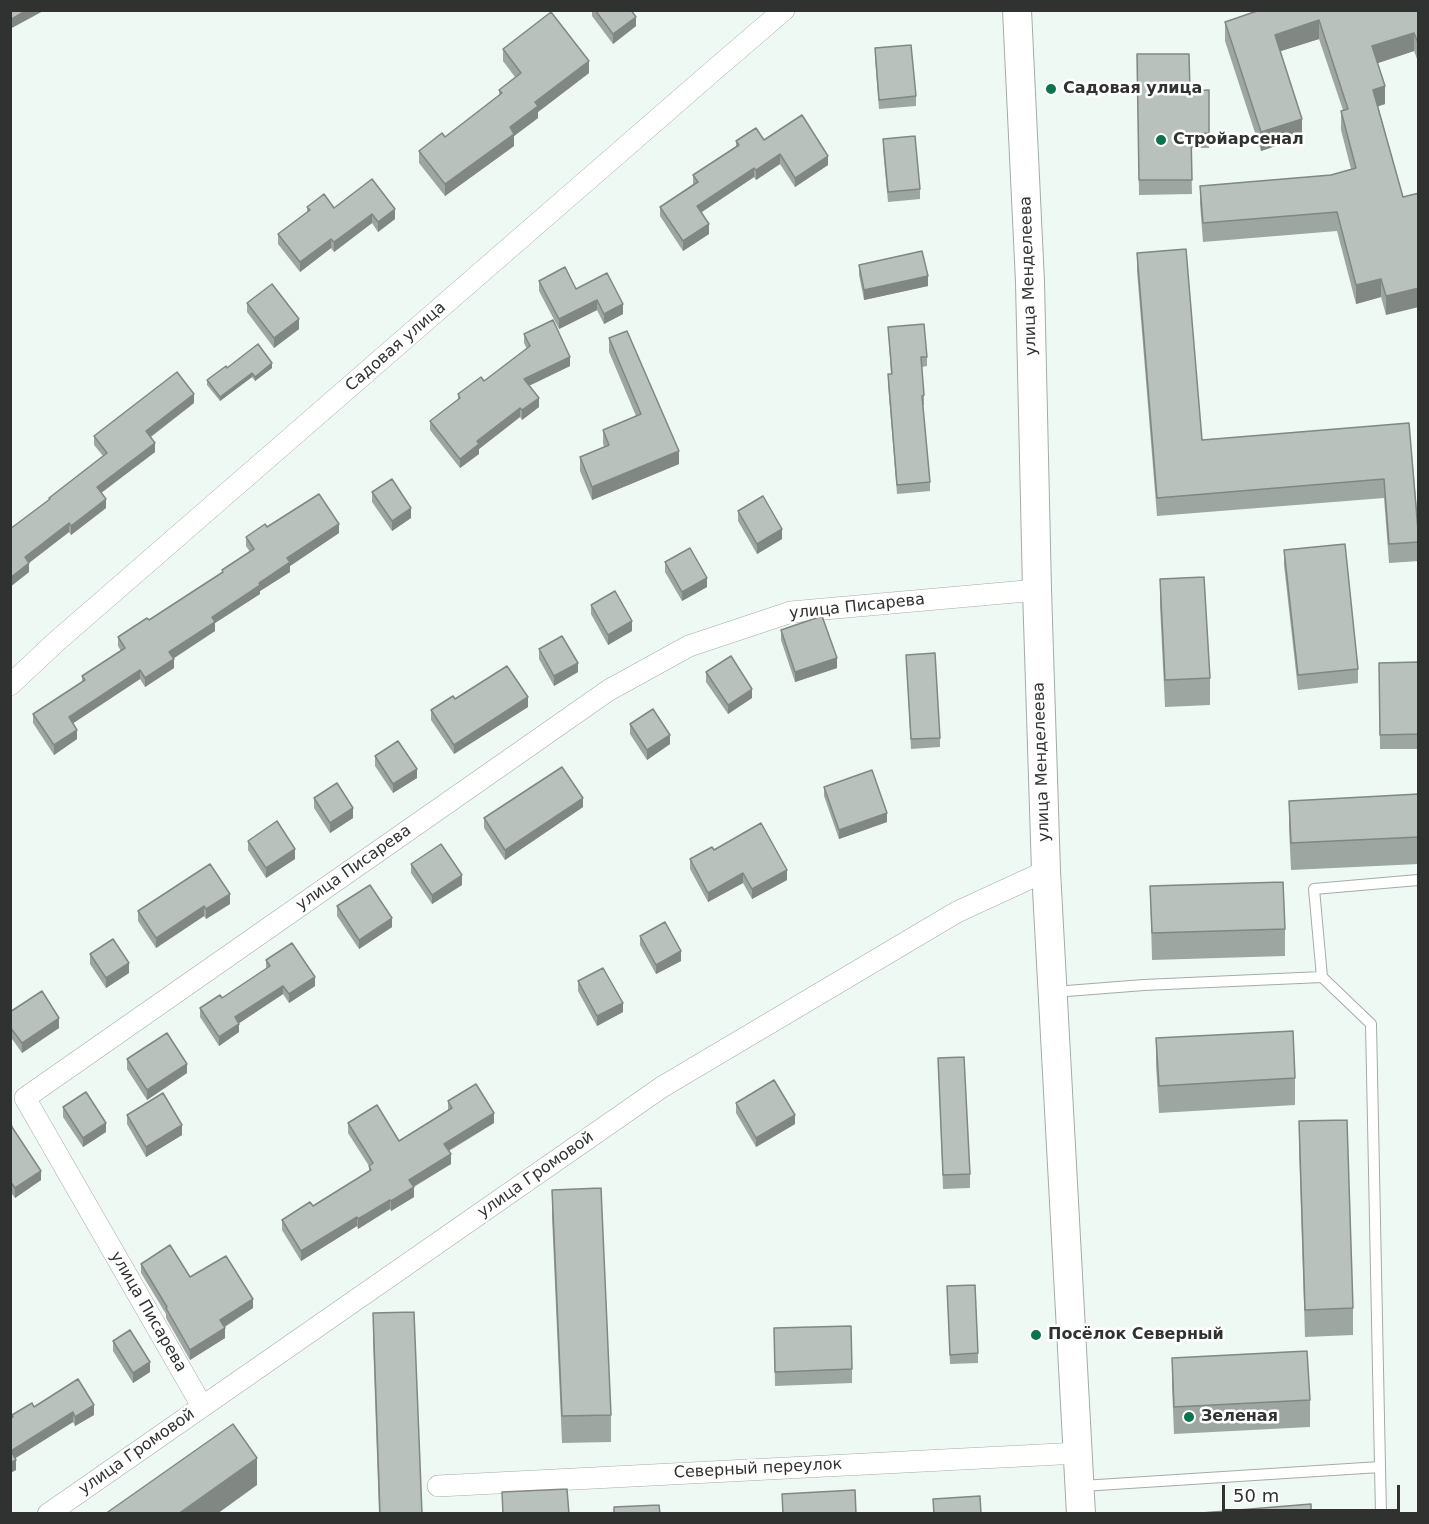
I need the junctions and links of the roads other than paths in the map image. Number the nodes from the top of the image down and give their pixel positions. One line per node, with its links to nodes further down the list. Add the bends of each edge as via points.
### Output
1 (784, 10): 4 (street, Садовая улица)
2 (1017, 10): 3 (main road, улица Менделеева, via 1030,282)
3 (1037, 591): 5 (main road, улица Менделеева); 9 (street, улица Писарева, via 791,612 689,646 609,690 25,1098)
4 (10, 685)
5 (1046, 871): 8 (main road, улица Менделеева); 9 (street, улица Громовой, via 957,912 662,1087)
6 (1419, 880): 7 (lane, via 1314,889)
7 (1322, 977): 8 (lane); 11 (lane, via 1371,1024)
8 (1052, 992): 10 (main road, улица Менделеева)
9 (202, 1406): 14 (street, улица Громовой)
10 (1078, 1453): 12 (street, Северный переулок); 13 (main road, улица Менделеева)
11 (1380, 1467): 13 (lane); 15 (lane)
12 (438, 1486)
13 (1080, 1500)
14 (48, 1514)
15 (1381, 1514)

